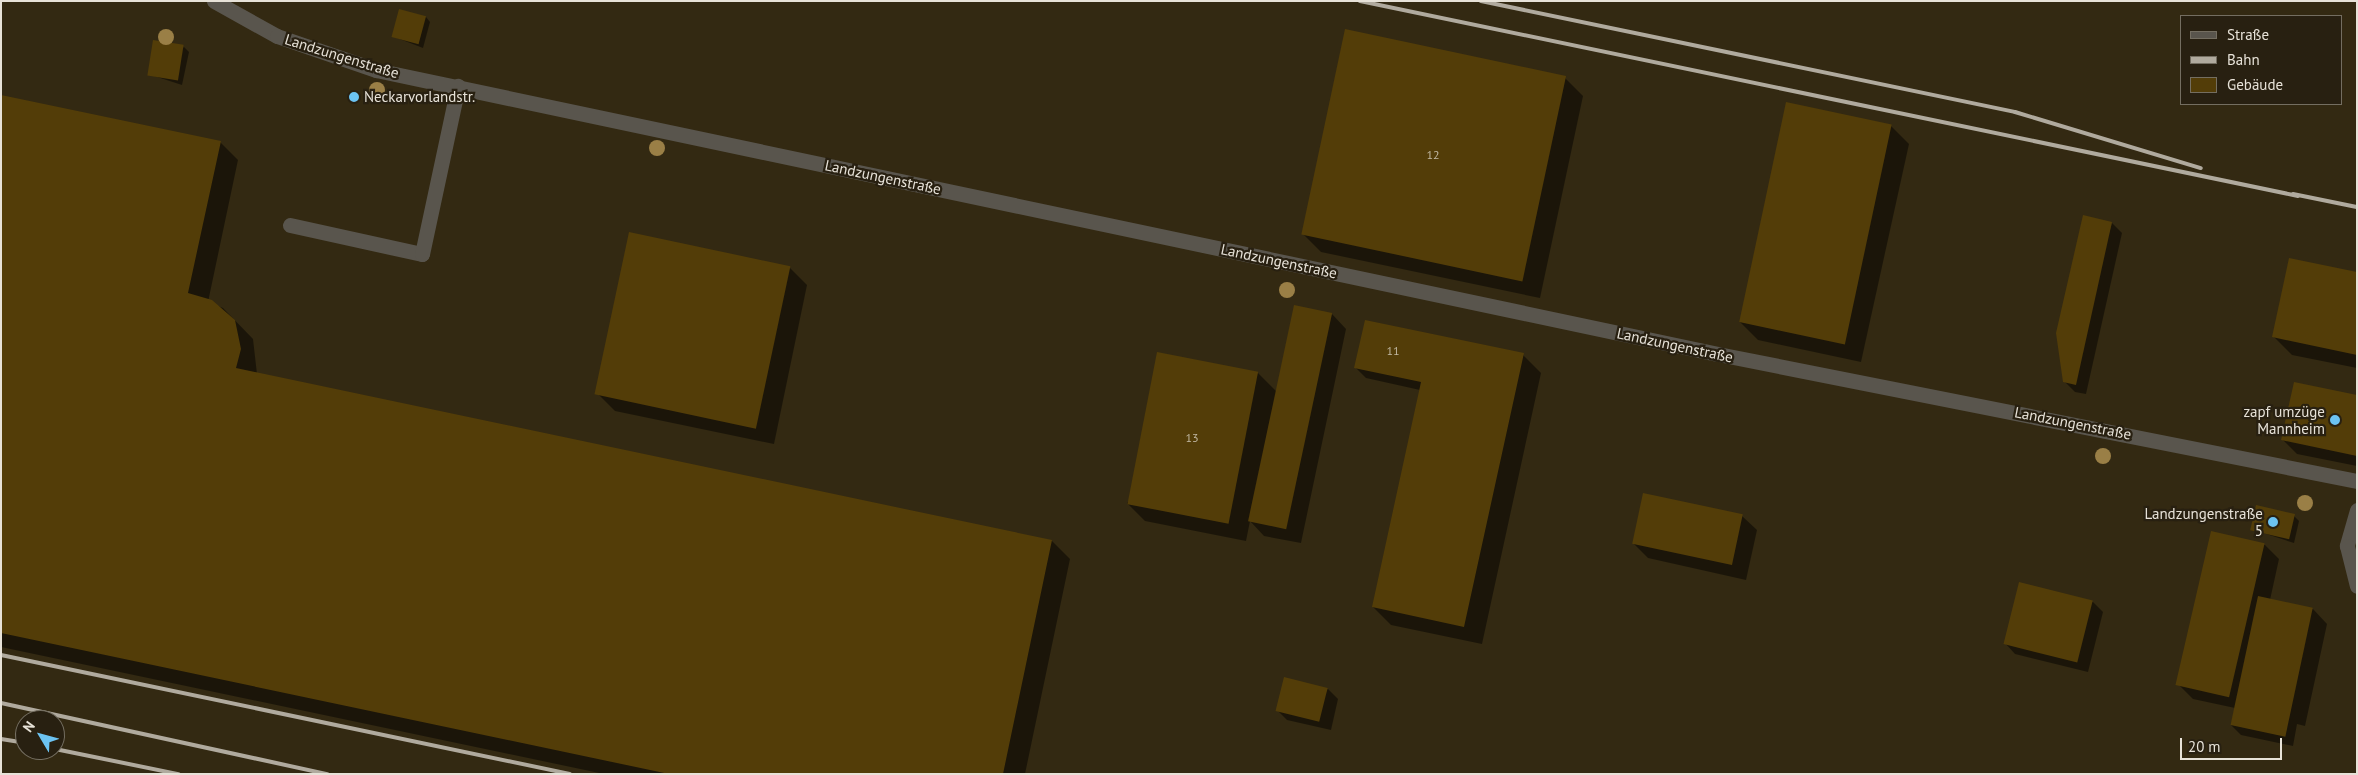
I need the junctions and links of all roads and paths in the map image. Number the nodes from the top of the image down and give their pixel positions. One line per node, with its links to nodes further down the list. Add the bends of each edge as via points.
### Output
1 (214, 1): 2 (street, Landzungenstraße, via 277,36 376,70)
2 (458, 86): 3 (street, via 422,254); 4 (street, Landzungenstraße, via 1718,354)
3 (290, 224)
4 (2357, 481)
5 (2357, 510): 6 (street, via 2347,546)
6 (2357, 586)

